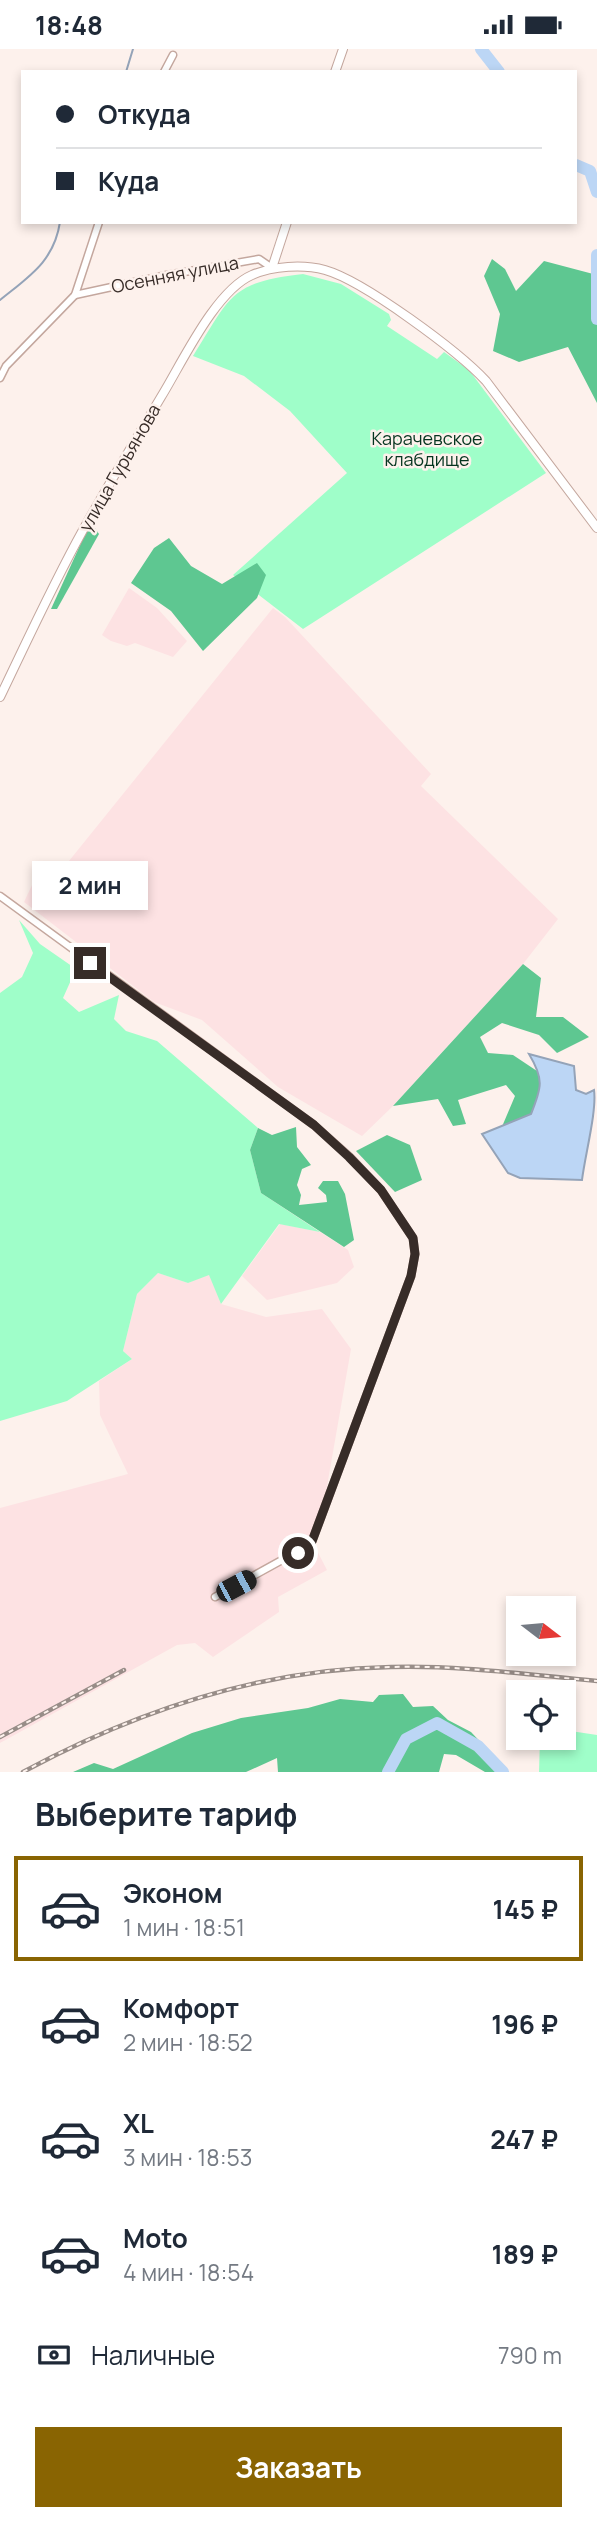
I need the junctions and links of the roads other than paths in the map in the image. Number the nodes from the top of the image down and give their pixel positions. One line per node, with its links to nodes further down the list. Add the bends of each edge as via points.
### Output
1 (343, 49): 4 (street)
2 (173, 55): 3 (street)
3 (165, 70)
4 (336, 70)
5 (98, 224): 8 (street)
6 (286, 224): 7 (street)
7 (272, 268): 8 (street, Осенняя улица, via 259,259); 10 (street, via 310,267 335,274 369,292 464,360 486,381); 11 (street, улица Гурьянова, via 231,290 193,343 83,530)
8 (75, 295): 9 (street, via 6,366)
9 (0, 378)
10 (597, 528)
11 (0, 697)
12 (0, 896): 13 (street, via 314,1125 381,1190 413,1238 411,1276 311,1544)
13 (215, 1597)

